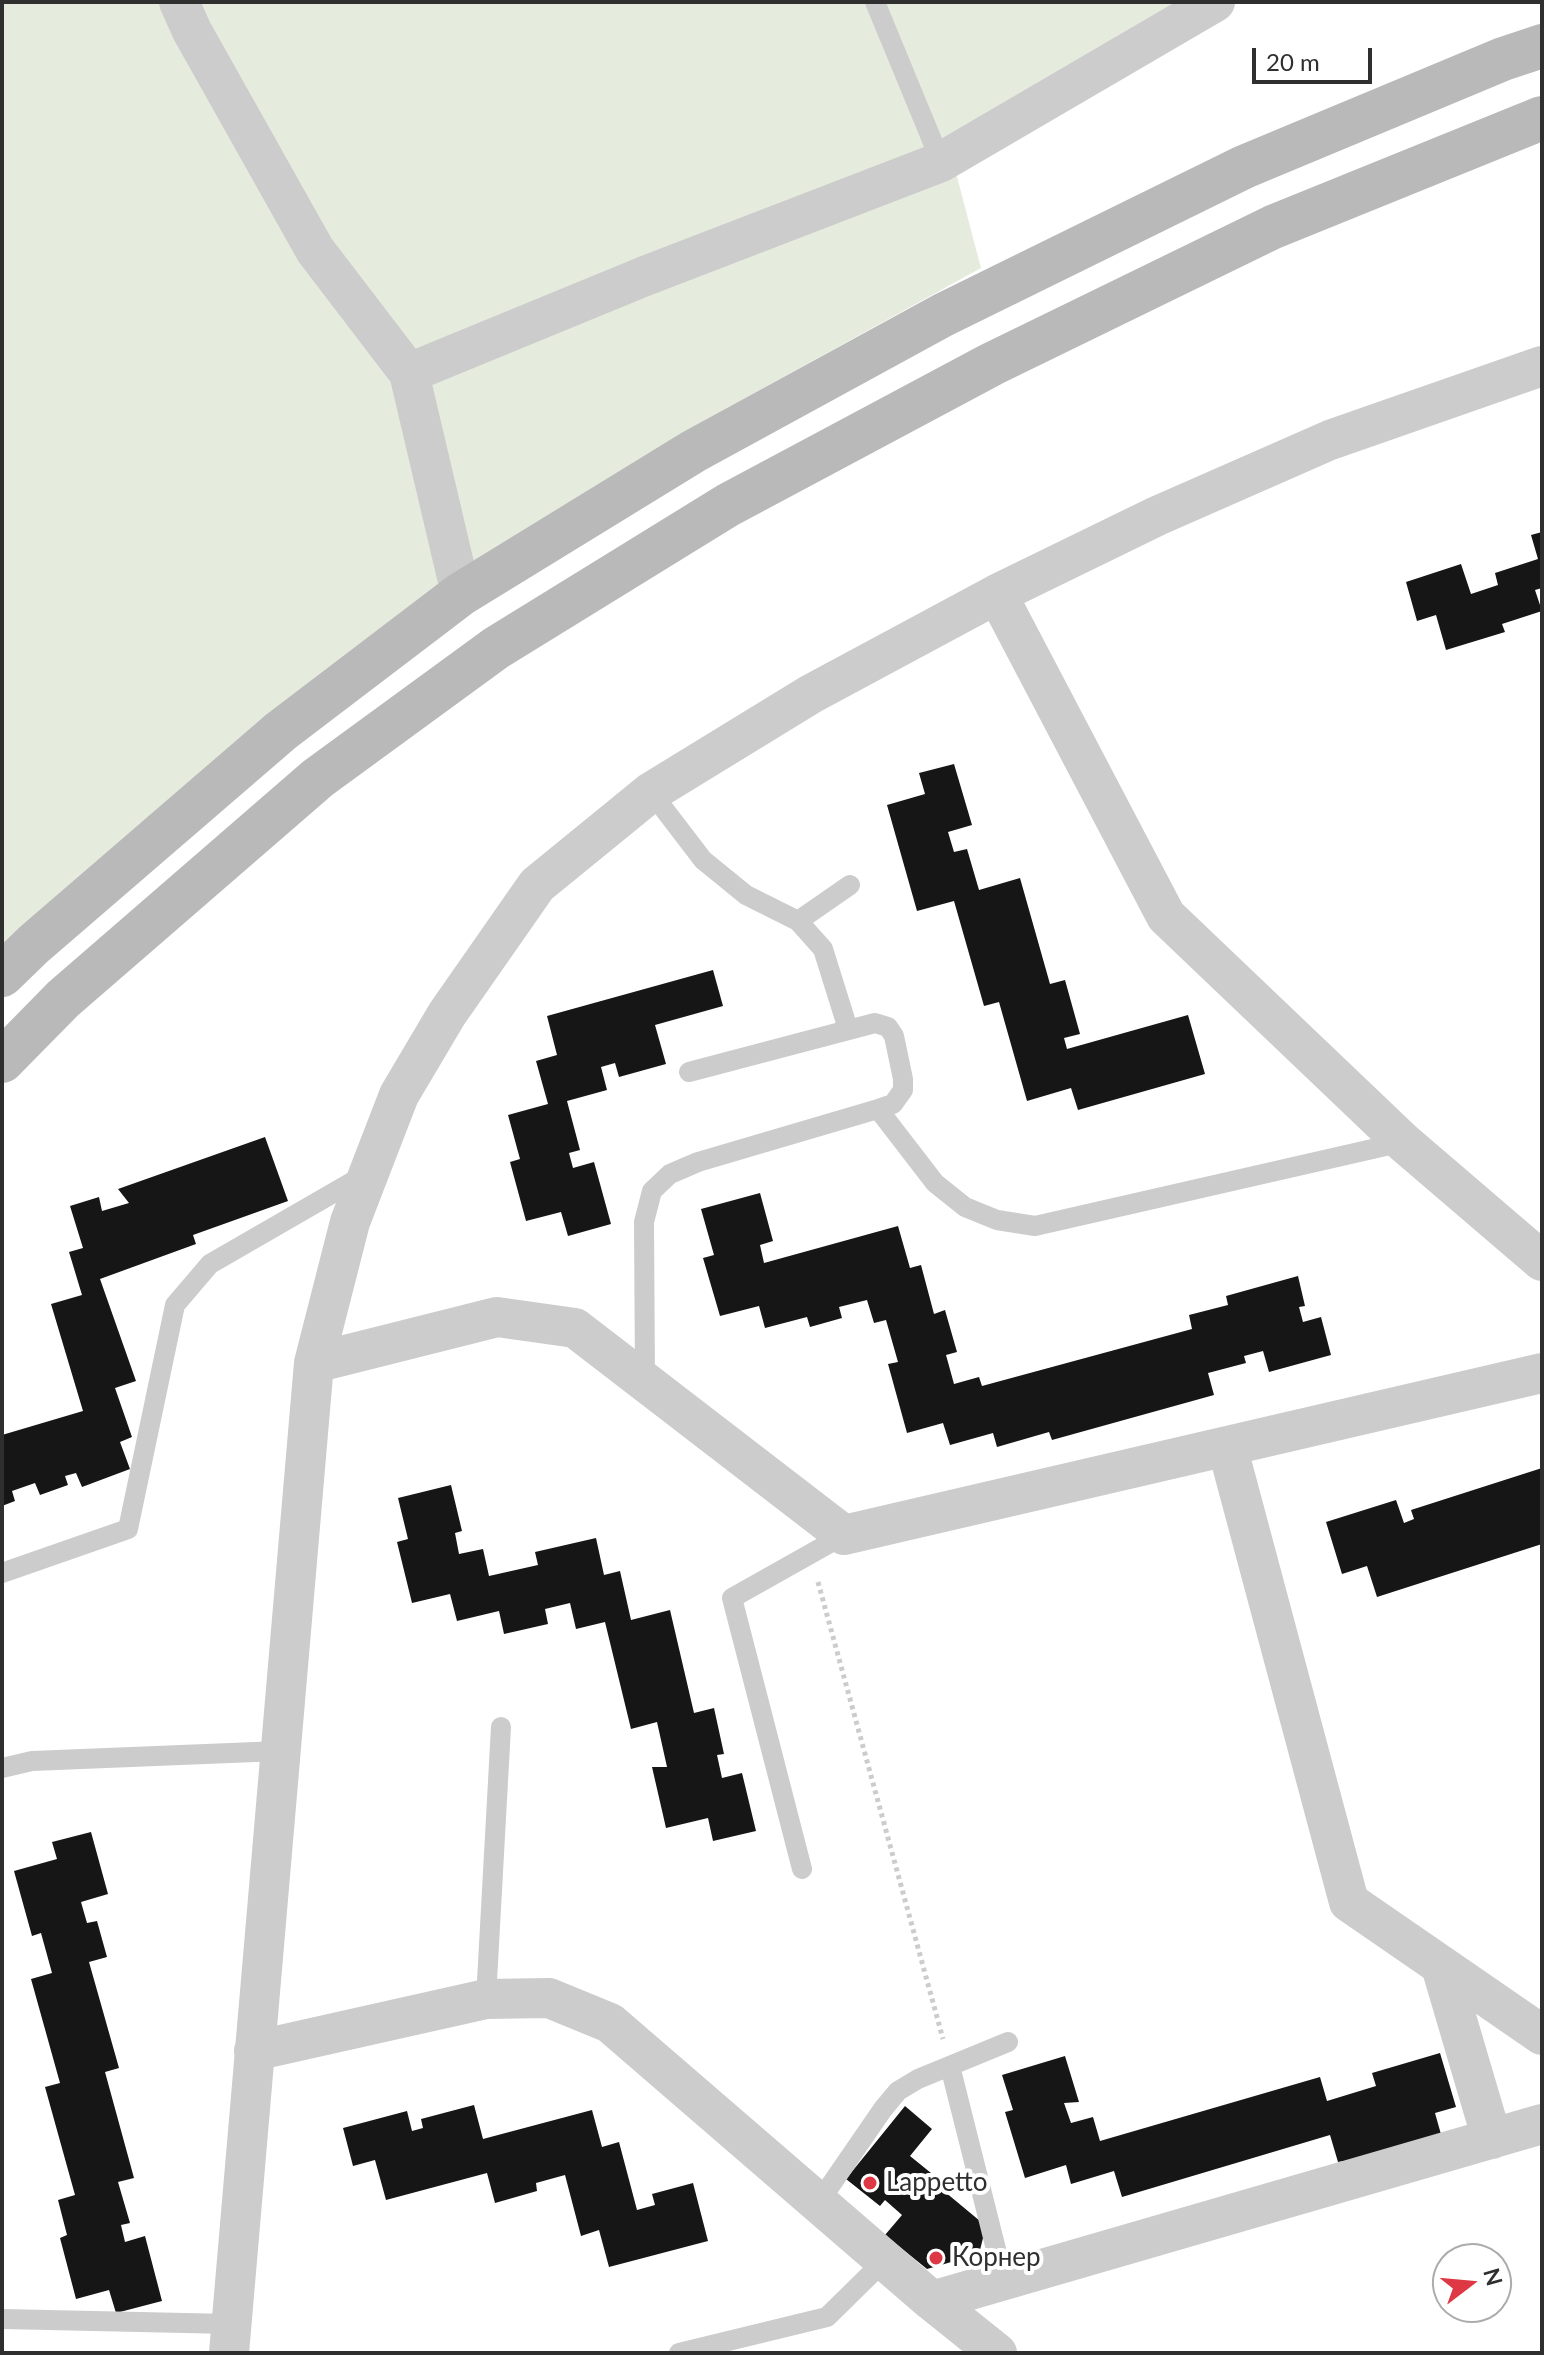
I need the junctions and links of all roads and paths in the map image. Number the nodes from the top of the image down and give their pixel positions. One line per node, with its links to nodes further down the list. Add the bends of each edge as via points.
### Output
1 (179, 2): 8 (street, via 315,250)
2 (875, 2): 6 (lane)
3 (1215, 2): 6 (street)
4 (1542, 46): 9 (main road, via 1244,167 943,315 694,451)
5 (1542, 118): 16 (main road, via 1273,227 992,364 728,505 496,648 318,778 63,999)
6 (941, 162): 8 (street)
7 (1542, 366): 10 (street, via 1330,440)
8 (409, 373): 9 (street)
9 (461, 594): 14 (main road, via 281,731)
10 (997, 594): 11 (street, via 811,694); 19 (street, via 1166,916)
11 (651, 792): 13 (lane, via 703,860 746,895); 20 (street, via 537,885 447,1014 399,1095)
12 (850, 885): 13 (lane)
13 (798, 921): 15 (lane, via 823,949)
14 (2, 975)
15 (848, 1029): 17 (lane); 18 (lane, via 875,1023 888,1027 894,1036 903,1090 893,1104)
16 (2, 1061)
17 (689, 1072)
18 (878, 1109): 19 (lane, via 935,1183 965,1207 997,1220 1035,1226); 24 (lane, via 698,1162 670,1174 652,1191 644,1222)
19 (1403, 1142): 21 (street)
20 (369, 1172): 22 (street, via 350,1222); 27 (lane, via 210,1264 175,1305 128,1529)
21 (1542, 1261)
22 (314, 1363): 24 (street, via 497,1317 575,1328); 29 (street)
23 (1542, 1373): 25 (street)
24 (645, 1381): 26 (street)
25 (1227, 1446): 26 (street); 32 (street, via 1349,1902)
26 (827, 1545): 31 (lane, via 732,1598); 37 (path)
27 (2, 1573)
28 (501, 1727): 33 (lane)
29 (280, 1751): 30 (lane, via 32,1761); 36 (street)
30 (2, 1768)
31 (802, 1869)
32 (1441, 1966): 34 (street); 39 (street)
33 (486, 1999): 36 (street); 40 (street, via 549,1998 610,2023)
34 (1542, 2035)
35 (1008, 2042): 37 (lane)
36 (254, 2051): 45 (street)
37 (950, 2066): 40 (lane, via 898,2091); 42 (lane)
38 (1542, 2124): 39 (street)
39 (1492, 2139): 42 (street)
40 (819, 2202): 41 (street)
41 (885, 2260): 43 (street); 46 (lane, via 827,2317)
42 (1004, 2281): 43 (street)
43 (932, 2301): 47 (street)
44 (2, 2319): 45 (lane)
45 (230, 2339)
46 (679, 2353)
47 (997, 2353)

